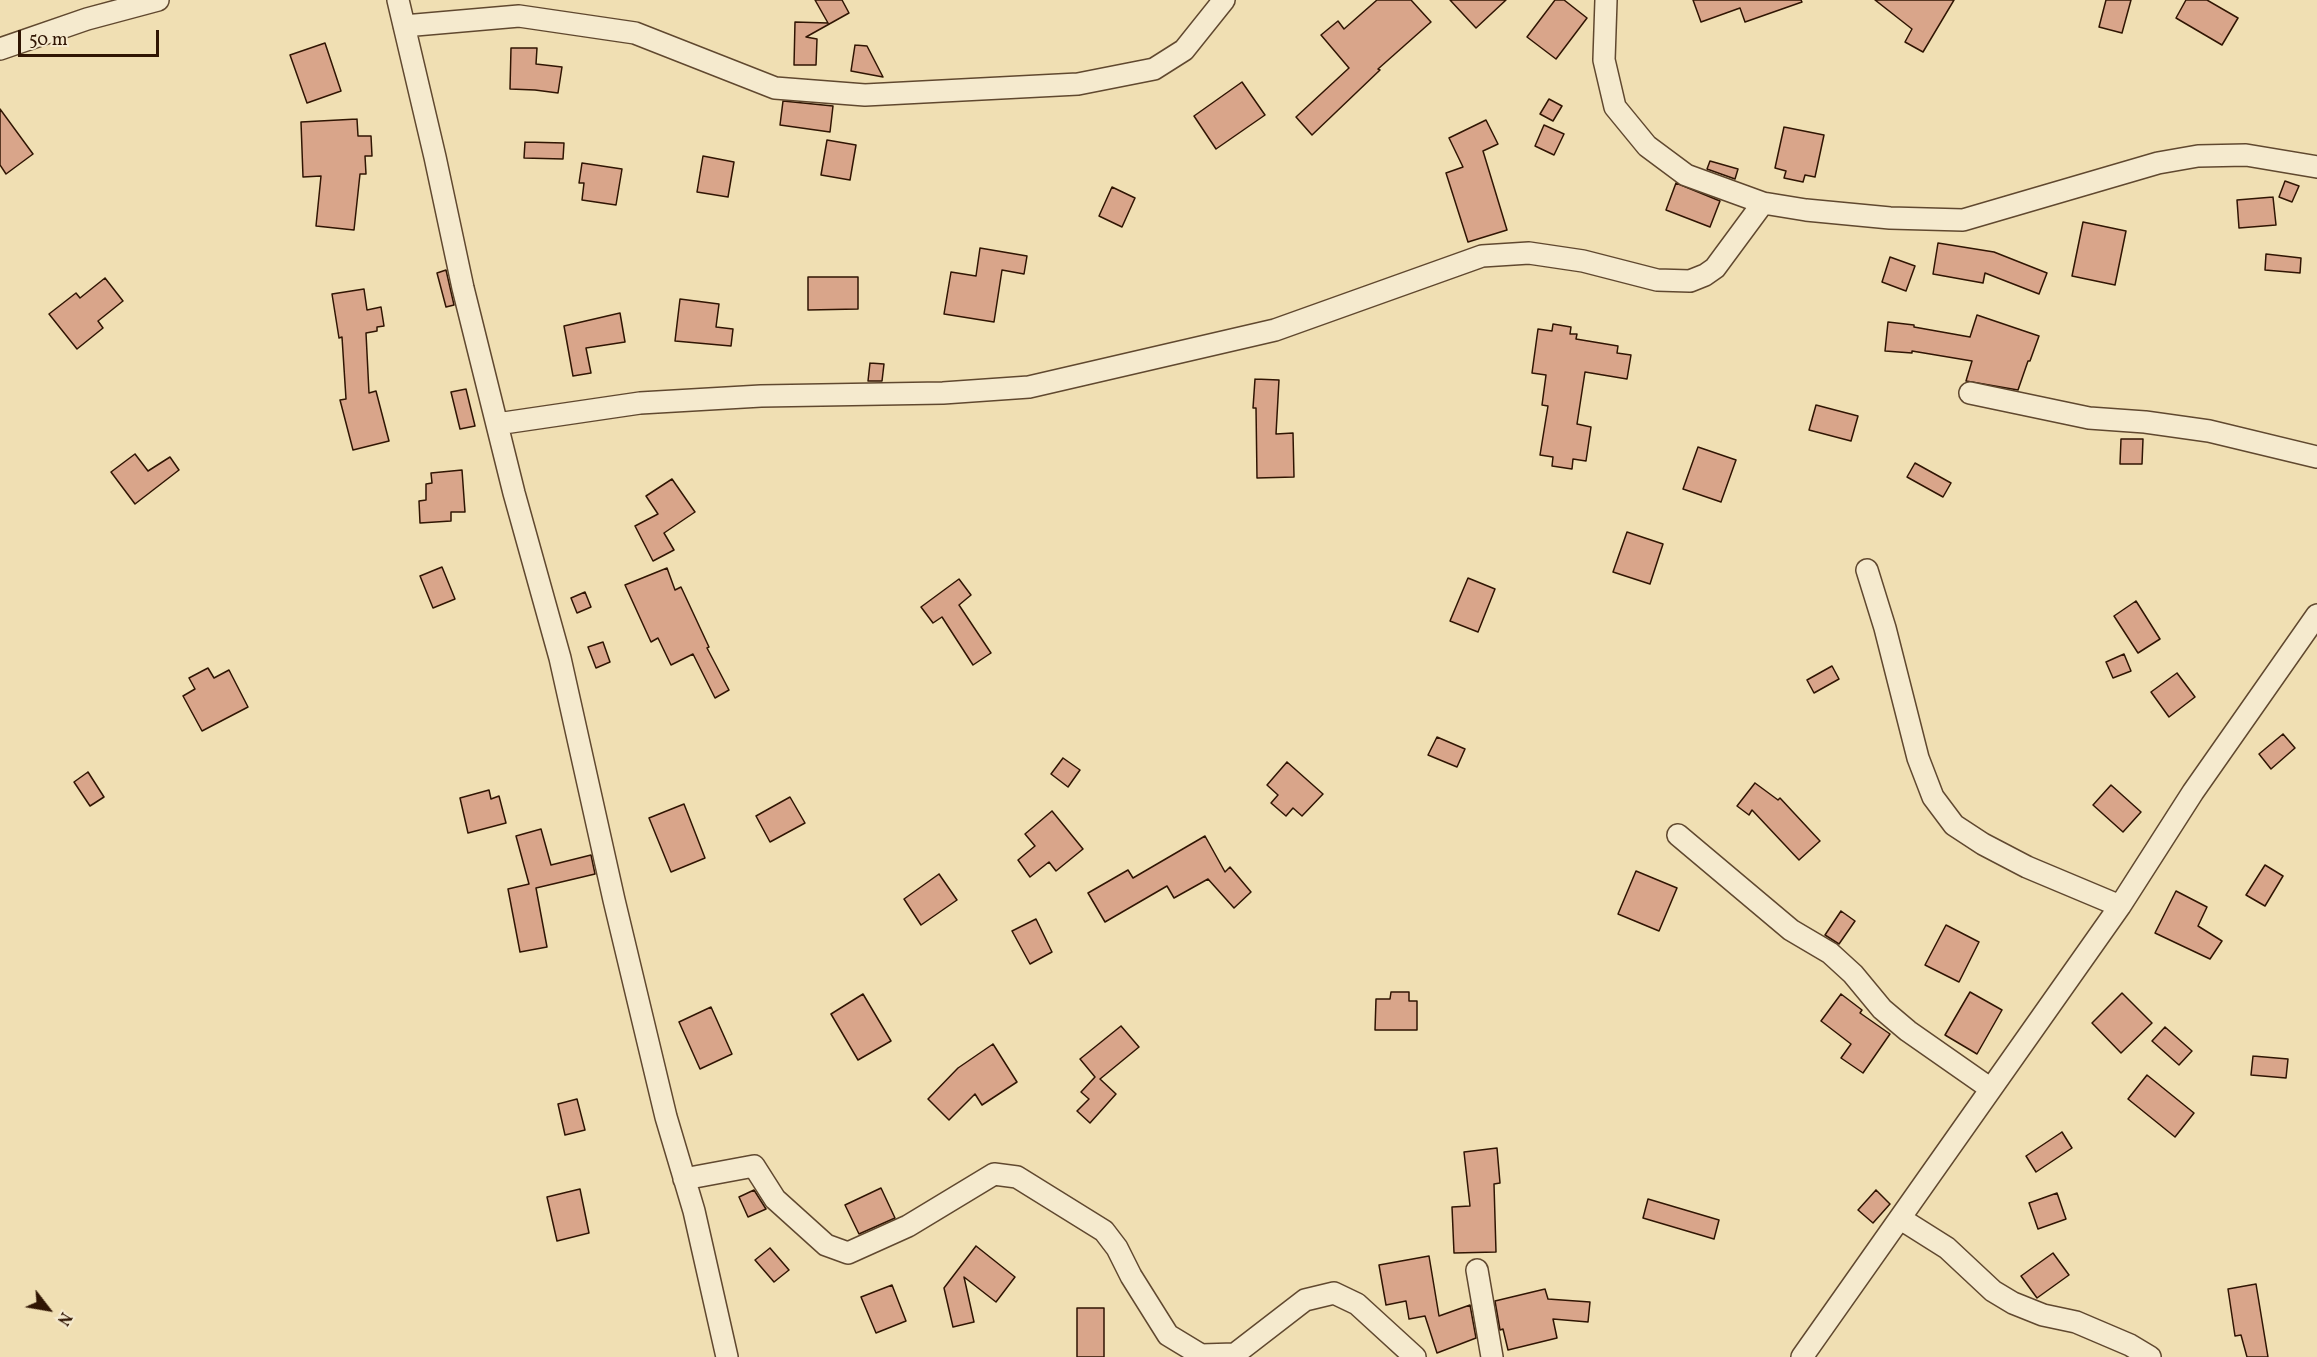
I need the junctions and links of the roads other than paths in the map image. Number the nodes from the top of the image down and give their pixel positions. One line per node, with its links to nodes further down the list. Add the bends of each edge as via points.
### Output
1 (158, 0): 6 (street)
2 (398, 0): 5 (street)
3 (1224, 0): 5 (street, via 1184,50 1154,69 1078,84 865,95 775,88 635,33 519,16)
4 (1606, 0): 8 (street, via 1604,60 1615,107 1647,146 1686,175)
5 (404, 26): 10 (street)
6 (0, 49)
7 (2317, 167): 8 (street, via 2246,155 2198,156 2158,163 1963,220 1890,218)
8 (1763, 203): 10 (street, via 1715,268 1690,281 1657,280 1583,261 1529,253 1482,256 1275,330 1029,387 640,403)
9 (1970, 393): 11 (street, via 2089,418 2209,431)
10 (497, 424): 17 (street, via 560,658 666,1117)
11 (2317, 458)
12 (1867, 570): 15 (street, via 1932,797 1954,825 1983,844)
13 (2317, 615): 15 (street, via 2193,792)
14 (1678, 835): 16 (street, via 1791,930 1830,953 1908,1031)
15 (2120, 906): 16 (street)
16 (1991, 1089): 18 (street)
17 (684, 1179): 20 (street); 21 (street, via 754,1166 775,1199 826,1245 848,1253 908,1227 994,1174 1017,1177 1104,1231 1168,1335 1201,1355 1235,1354 1305,1300 1334,1293 1357,1304)
18 (1901, 1219): 23 (street); 24 (street, via 1947,1248 1993,1291 2013,1304 2076,1322)
19 (1477, 1270): 22 (street)
20 (727, 1357)
21 (1415, 1357)
22 (1492, 1357)
23 (1802, 1357)
24 (2150, 1357)

